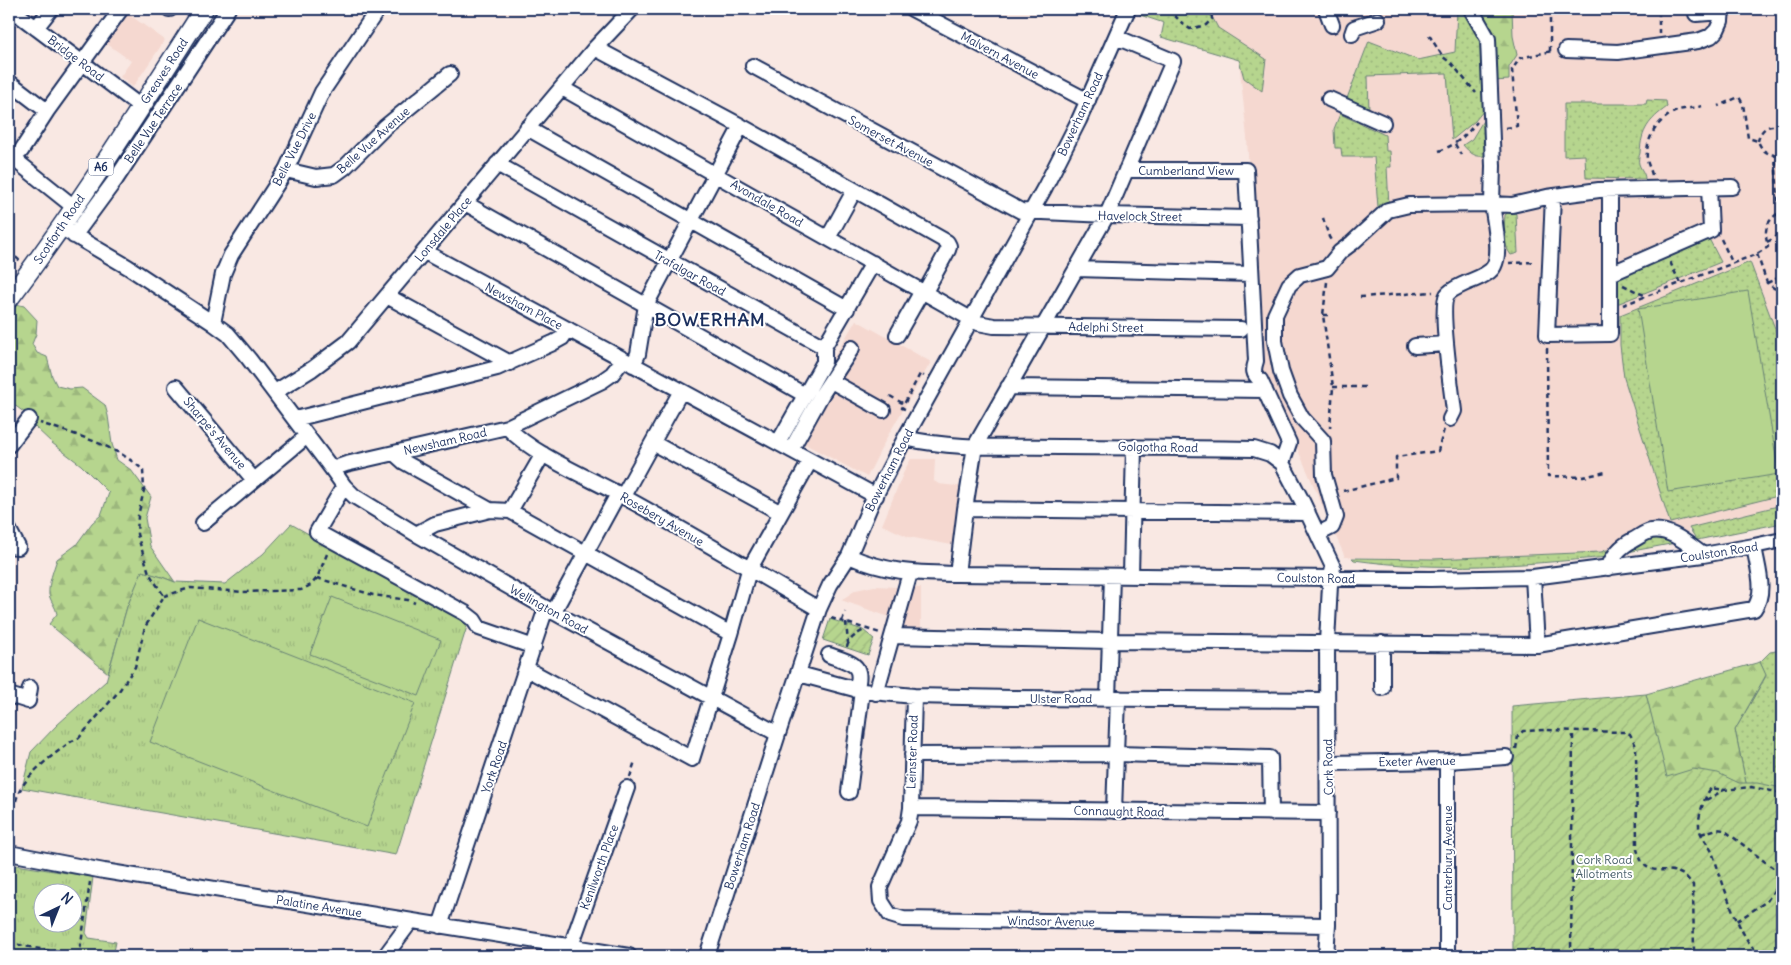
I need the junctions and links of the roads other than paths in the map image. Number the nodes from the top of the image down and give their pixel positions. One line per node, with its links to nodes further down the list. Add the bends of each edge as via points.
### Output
1 (11, 9): 16 (street, Bridge Road)
2 (51, 9): 16 (street)
3 (121, 9): 21 (street)
4 (204, 9): 28 (main road, Greaves Road / A6)
5 (228, 9): 50 (street, Belle Vue Terrace, via 121,171)
6 (378, 9): 35 (street, Belle Vue Drive, via 322,92)
7 (632, 9): 19 (street, Lonsdale Place)
8 (912, 9): 27 (street, Malvern Avenue)
9 (1128, 9): 18 (street, Bowerham Road)
10 (1326, 9): 15 (street)
11 (1471, 9): 44 (street, via 1488,39)
12 (1722, 10): 13 (street); 20 (street, via 1722,34 1698,41 1618,52)
13 (1696, 14)
14 (1378, 20): 17 (street, via 1354,28)
15 (1332, 25)
16 (36, 28): 21 (street, Bridge Road)
17 (1352, 34)
18 (1116, 37): 27 (street, Bowerham Road); 36 (street, via 1173,61)
19 (595, 48): 25 (street, Lonsdale Place); 31 (street)
20 (1566, 50)
21 (83, 63): 28 (street, Bridge Road); 29 (street)
22 (753, 66): 46 (street, Somerset Avenue, via 1021,211)
23 (450, 74): 35 (street, Belle Vue Avenue, via 334,175 316,177)
24 (9, 82): 29 (street)
25 (562, 88): 32 (street, Lonsdale Place); 37 (street, Avondale Road)
26 (1329, 100): 30 (street)
27 (1088, 101): 46 (street, Bowerham Road)
28 (141, 107): 45 (main road, Scotforth Road / A6)
29 (47, 111): 33 (street, via 21,151)
30 (1383, 123)
31 (741, 126): 37 (street); 41 (street)
32 (527, 128): 34 (street, Lonsdale Place); 49 (street)
33 (10, 158): 45 (street)
34 (497, 164): 43 (street, Lonsdale Place); 53 (street, Trafalgar Road)
35 (286, 170): 64 (street, Belle Vue Drive, via 231,255 223,274)
36 (1126, 170): 47 (street); 48 (street, Cumberland View, via 1246,170)
37 (716, 174): 49 (street); 51 (street, Avondale Road)
38 (1732, 187): 39 (street)
39 (1709, 188): 40 (street); 57 (street, via 1715,233 1673,247)
40 (1610, 190): 42 (street); 57 (street)
41 (854, 191): 51 (street); 58 (street, via 950,246)
42 (1553, 196): 44 (street, via 1512,205); 57 (street, via 1547,335 1610,334)
43 (465, 203): 52 (street, Lonsdale Place); 61 (street)
44 (1492, 204): 69 (street, via 1498,253 1496,263 1491,271 1446,296); 112 (street, via 1410,205 1388,210 1340,252 1327,268 1300,275 1289,286 1275,314 1275,341 1280,371 1290,396 1302,418 1323,441 1324,476 1336,517 1332,527)
45 (74, 207): 50 (main road, Scotforth Road / A6)
46 (1031, 212): 47 (street, Havelock Street); 63 (street, Bowerham Road)
47 (1107, 215): 48 (street, Havelock Street); 55 (street)
48 (1249, 218): 56 (street)
49 (691, 220): 53 (street); 62 (street)
50 (67, 231): 60 (main road, Scotforth Road / A6); 64 (street)
51 (828, 238): 54 (street, Avondale Road)
52 (424, 252): 59 (street, Lonsdale Place); 66 (street, Newsham Place)
53 (668, 261): 61 (street); 71 (street, Trafalgar Road)
54 (873, 263): 58 (street, Avondale Road); 62 (street)
55 (1076, 269): 56 (street); 65 (street)
56 (1251, 274): 78 (street, via 1256,361 1253,370)
57 (1610, 276)
58 (924, 292): 63 (street, Avondale Road); 68 (street)
59 (387, 296): 74 (street); 80 (street, Lonsdale Place, via 348,342)
60 (9, 299)
61 (646, 305): 73 (street, via 638,354); 81 (street)
62 (847, 309): 71 (street)
63 (972, 319): 65 (street, Adelphi Street, via 994,326); 88 (street, Bowerham Road)
64 (213, 323): 80 (street, via 233,340)
65 (1044, 326): 67 (street, Adelphi Street); 77 (street)
66 (568, 329): 73 (street, Newsham Place); 74 (street, via 562,338)
67 (1241, 329)
68 (897, 335)
69 (1446, 344): 70 (street); 85 (street, via 1454,411)
70 (1415, 346)
71 (824, 348): 81 (street, via 824,362)
72 (852, 348): 75 (street)
73 (628, 362): 79 (street); 86 (street, Newsham Road, via 602,381)
74 (510, 363): 84 (street)
75 (832, 381): 82 (street); 91 (street)
76 (176, 387): 99 (street, Sharpe's Avenue)
77 (1008, 387): 78 (street); 92 (street)
78 (1265, 390): 97 (street, via 1289,443)
79 (681, 391): 89 (street, York Road); 91 (street)
80 (275, 392): 84 (street)
81 (805, 395): 91 (street)
82 (882, 410)
83 (29, 419): 90 (street)
84 (295, 419): 87 (street)
85 (1447, 425)
86 (507, 427): 94 (street, Newsham Road); 95 (street, Rosebery Avenue)
87 (307, 436): 98 (street); 99 (street, Sharpe's Avenue)
88 (905, 438): 92 (street, Golgotha Road, via 940,445); 102 (street, Bowerham Road)
89 (652, 443): 101 (street, York Road); 108 (street)
90 (9, 446)
91 (784, 446): 96 (street)
92 (975, 446): 93 (street, Golgotha Road); 104 (street)
93 (1134, 447): 97 (street, Golgotha Road, via 1254,449 1270,454); 107 (street)
94 (394, 453): 98 (street, Newsham Road); 105 (street, via 404,462)
95 (543, 454): 101 (street, Rosebery Avenue); 106 (street)
96 (810, 461): 102 (street); 108 (street)
97 (1282, 463): 103 (street)
98 (332, 469): 100 (street, Wellington Road)
99 (254, 480): 109 (street, Sharpe's Avenue)
100 (344, 486): 111 (street, Wellington Road, via 354,496); 135 (street, via 317,532 465,613 479,628)
101 (621, 495): 116 (street, York Road); 120 (street, Rosebery Avenue)
102 (876, 496): 118 (street, Bowerham Road)
103 (1305, 507): 107 (street); 112 (street)
104 (965, 508): 107 (street); 122 (street)
105 (490, 510): 106 (street); 111 (street, via 435,524)
106 (510, 511): 116 (street)
107 (1132, 511): 123 (street)
108 (781, 513): 120 (street)
109 (203, 523)
110 (9, 530): 114 (street, via 18,547)
111 (416, 534): 127 (street, Wellington Road)
112 (1318, 534): 126 (street, via 1333,567)
113 (1782, 540): 115 (street, Coulston Road)
114 (9, 546)
115 (1754, 546): 117 (street, Coulston Road); 134 (street, via 1761,590 1754,609)
116 (585, 554): 127 (street, York Road); 129 (street)
117 (1703, 555): 119 (street, Coulston Road); 119 (street, via 1676,536 1659,530 1649,531 1622,546)
118 (849, 556): 121 (street, Coulston Road, via 878,568); 128 (street, Bowerham Road, via 835,575)
119 (1608, 568): 125 (street, Coulston Road)
120 (749, 570): 128 (street, Rosebery Avenue); 129 (street)
121 (910, 572): 122 (street, Coulston Road); 130 (street)
122 (957, 574): 124 (street, Coulston Road)
123 (1131, 575): 124 (street, Coulston Road); 126 (street, Coulston Road)
124 (1112, 576): 131 (street)
125 (1533, 576): 126 (street, Coulston Road); 134 (street)
126 (1331, 578): 132 (street, Cork Road)
127 (550, 610): 135 (street, York Road); 144 (street, Wellington Road)
128 (818, 613): 138 (street, Bowerham Road)
129 (731, 634): 144 (street)
130 (887, 634): 131 (street); 141 (street)
131 (1110, 641): 132 (street); 145 (street)
132 (1327, 642): 133 (street); 146 (street, Cork Road)
133 (1382, 643): 134 (street); 140 (street)
134 (1537, 645)
135 (534, 647): 137 (street, York Road)
136 (828, 655): 141 (street, via 854,664)
137 (527, 669): 144 (street, via 692,759); 162 (street, York Road)
138 (799, 674): 141 (street, Ulster Road); 147 (street, Bowerham Road)
139 (30, 688): 142 (street, via 28,701)
140 (1382, 688)
141 (865, 692): 143 (street, Ulster Road); 154 (street)
142 (9, 695)
143 (914, 696): 145 (street, Ulster Road); 149 (street, Leinster Road)
144 (712, 698): 147 (street, Wellington Road)
145 (1113, 699): 146 (street, Ulster Road); 148 (street)
146 (1327, 700): 152 (street, Cork Road)
147 (778, 734): 166 (street, Bowerham Road)
148 (1116, 754): 149 (street); 156 (street); 157 (street, via 1270,758)
149 (912, 755): 155 (street, Leinster Road)
150 (1506, 757): 151 (street, Exeter Avenue)
151 (1447, 760): 152 (street, Exeter Avenue); 168 (street, Canterbury Avenue)
152 (1328, 763): 158 (street, Cork Road)
153 (627, 788): 163 (street, Kenilworth Place)
154 (849, 792)
155 (911, 808): 156 (street, Connaught Road); 161 (street, Windsor Avenue, via 909,821 880,887 881,901 890,914 903,919)
156 (1114, 811): 157 (street, Connaught Road)
157 (1271, 813): 158 (street, Connaught Road)
158 (1328, 813): 161 (street, Cork Road)
159 (9, 852): 160 (street, Palatine Avenue, via 92,869)
160 (411, 921): 162 (street, Palatine Avenue); 164 (street)
161 (1328, 925): 167 (street, Cork Road)
162 (440, 926): 163 (street, Palatine Avenue)
163 (571, 946): 165 (street, Palatine Avenue)
164 (385, 956)
165 (629, 956)
166 (707, 956)
167 (1326, 956)
168 (1447, 956)

